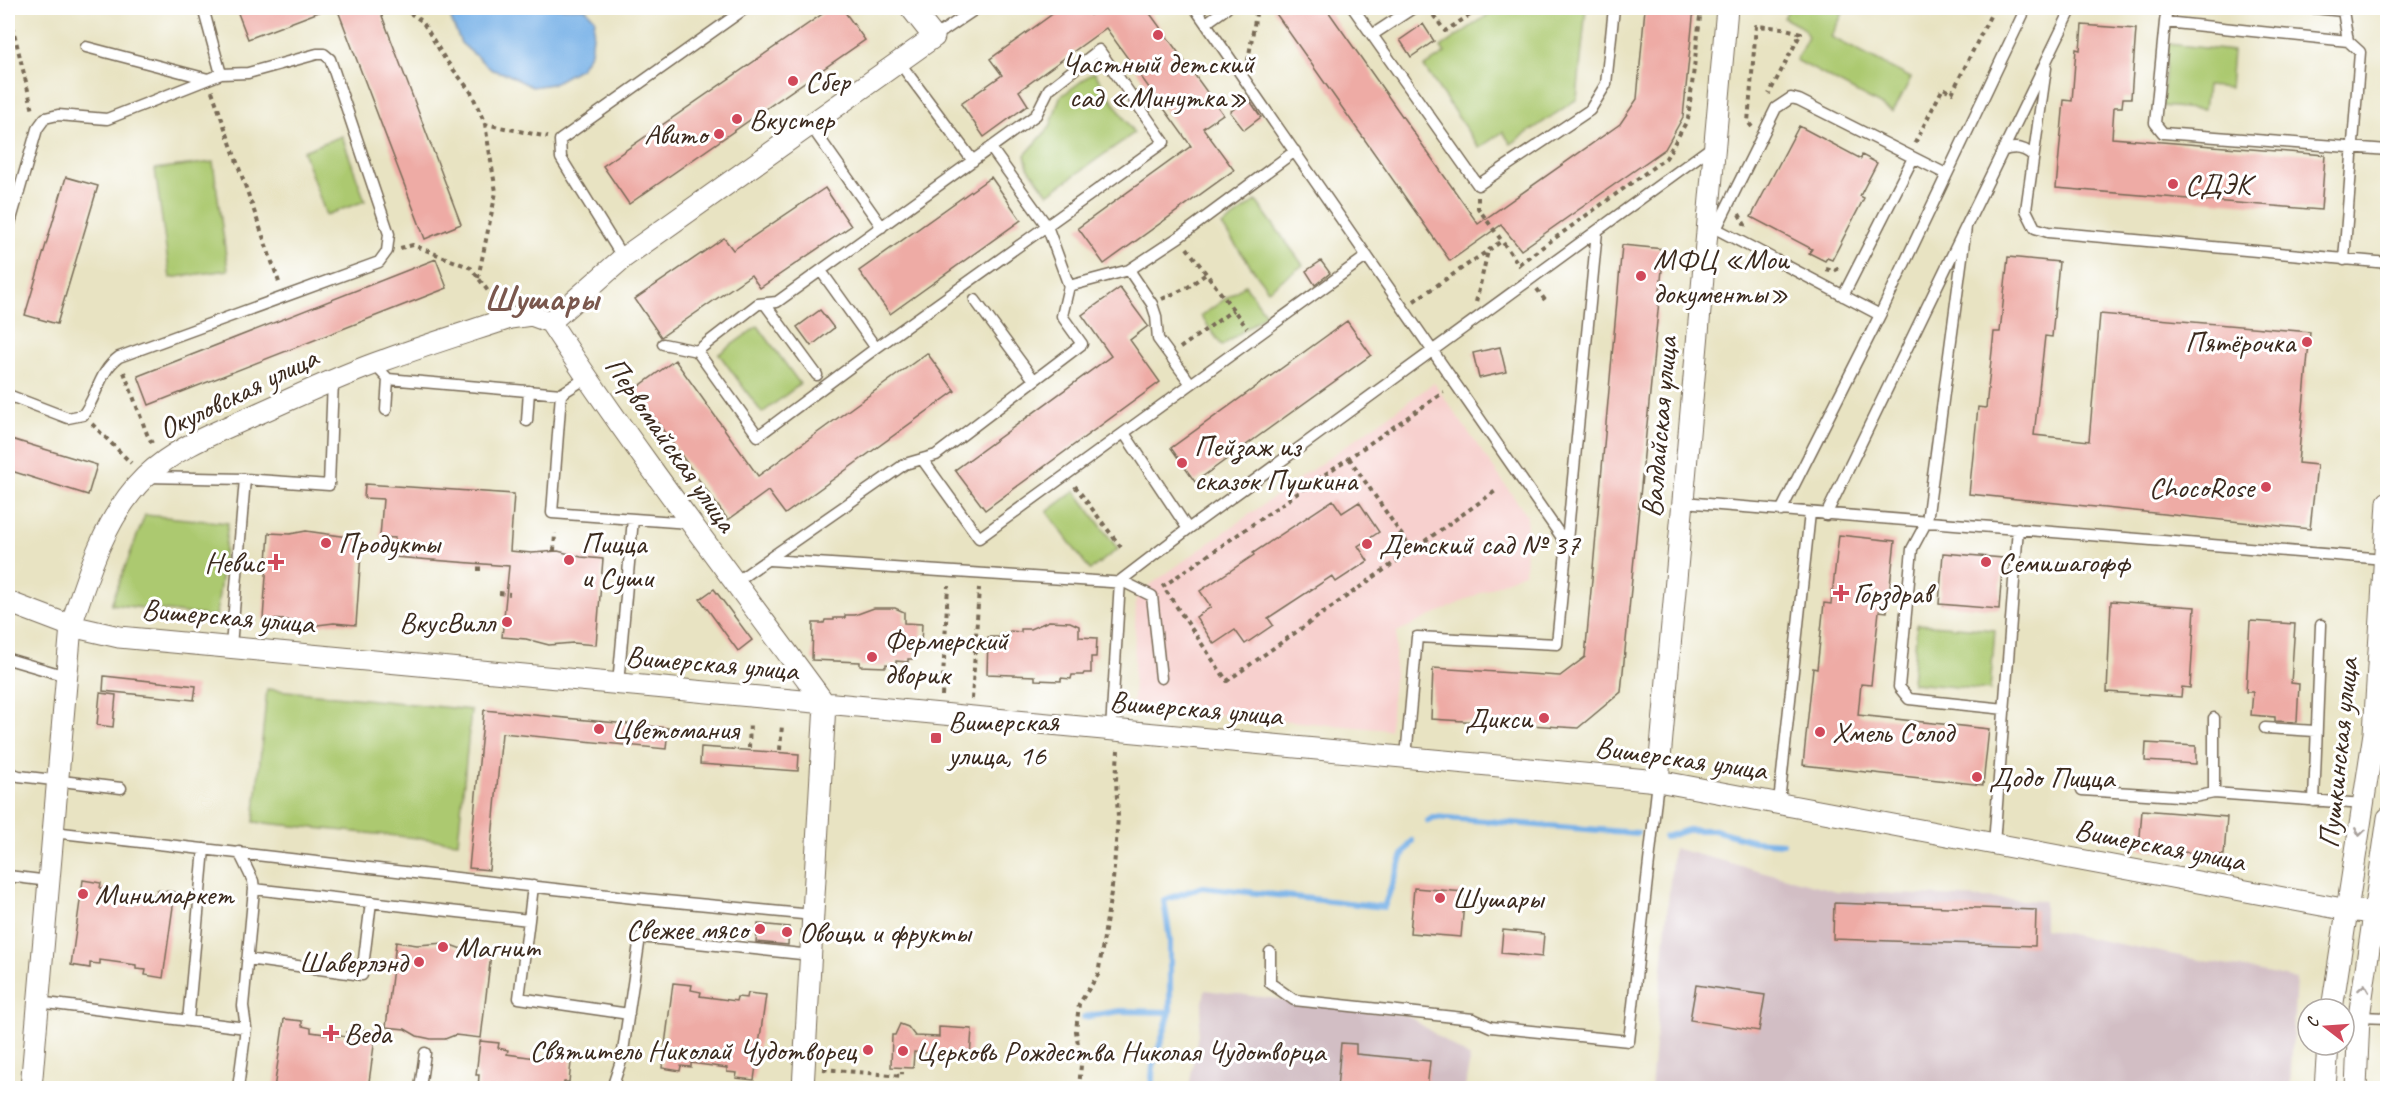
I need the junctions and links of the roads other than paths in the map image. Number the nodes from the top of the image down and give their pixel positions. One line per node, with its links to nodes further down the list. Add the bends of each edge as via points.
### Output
1 (203, 8): 23 (lane)
2 (746, 8): 43 (lane, via 560,140 561,158)
3 (911, 8): 18 (street)
4 (977, 8): 18 (lane)
5 (1195, 8): 16 (lane)
6 (1227, 8): 16 (lane)
7 (1353, 8): 17 (lane)
8 (1413, 8): 17 (lane)
9 (1614, 8): 17 (lane, via 1606,84 1590,110 1478,185)
10 (1727, 8): 26 (street, Валдайская улица)
11 (2026, 8): 35 (lane)
12 (2072, 8): 21 (lane)
13 (2167, 8): 15 (lane)
14 (2314, 8): 19 (lane, via 2343,11)
15 (2165, 22): 19 (lane); 27 (lane, via 2155,123 2163,133)
16 (1206, 23): 30 (lane)
17 (1372, 34)
18 (934, 37): 22 (street)
19 (2348, 41): 27 (lane, via 2360,52)
20 (86, 46): 24 (lane)
21 (2048, 56): 31 (lane); 32 (lane)
22 (899, 62): 25 (street); 34 (lane)
23 (221, 74): 24 (lane); 66 (lane, via 248,73 317,54 330,59 390,234 387,251 379,262 119,357 105,371 83,415 68,418)
24 (208, 79): 40 (lane, via 106,119 58,115 45,118 37,129)
25 (811, 126): 38 (lane); 43 (street)
26 (1714, 145): 37 (street, Валдайская улица); 41 (lane)
27 (2351, 147): 29 (lane); 44 (lane)
28 (991, 148): 34 (lane); 36 (lane); 36 (lane, via 1036,115 1049,89 1099,50 1164,142)
29 (2388, 150)
30 (1294, 151): 42 (lane); 46 (lane)
31 (2002, 151): 32 (lane, via 2020,148); 39 (lane)
32 (2033, 156): 44 (lane, via 2026,210 2035,228)
33 (1914, 158): 35 (lane); 37 (lane, via 1791,98 1776,108); 49 (lane)
34 (973, 161): 38 (lane)
35 (1946, 174): 52 (lane)
36 (1047, 226): 48 (lane); 55 (lane)
37 (1712, 226): 49 (lane); 73 (street, Валдайская улица)
38 (882, 227): 47 (lane)
39 (1966, 227): 77 (lane); 79 (lane)
40 (8, 230)
41 (1597, 231): 57 (lane); 83 (lane)
42 (1367, 256): 57 (lane); 63 (lane)
43 (622, 258): 53 (street)
44 (2344, 260): 45 (lane)
45 (2388, 264)
46 (1129, 270): 48 (lane); 63 (lane, via 1152,304 1158,339)
47 (821, 271): 51 (lane, via 777,302); 55 (lane)
48 (1069, 286): 62 (lane, via 1062,316 1082,344)
49 (1843, 296): 52 (lane)
50 (975, 300): 62 (lane)
51 (765, 304): 56 (lane, via 758,304); 59 (lane)
52 (1881, 315): 75 (lane)
53 (550, 322): 58 (street, Окуловская улица, via 531,315 510,318); 60 (street, Первомайская улица)
54 (663, 344): 56 (lane)
55 (876, 348): 56 (lane, via 758,436)
56 (697, 351)
57 (1434, 352): 82 (lane); 83 (lane)
58 (381, 371): 61 (street, Окуловская улица); 64 (lane); 67 (lane)
59 (817, 375)
60 (586, 378): 65 (lane); 80 (street, Первомайская улица)
61 (333, 380): 71 (street, Окуловская улица); 72 (lane, via 328,485)
62 (1034, 380): 70 (lane, via 936,455)
63 (1191, 384): 69 (lane)
64 (529, 391): 65 (lane); 68 (lane)
65 (561, 394): 78 (lane, via 552,513)
66 (8, 395)
67 (386, 410)
68 (527, 421)
69 (1124, 433): 70 (lane, via 979,537); 82 (lane)
70 (922, 459): 85 (lane, via 905,464)
71 (138, 471): 72 (lane); 90 (street, Окуловская улица, via 83,587)
72 (245, 479): 91 (lane)
73 (1683, 502): 75 (lane); 104 (street, Валдайская улица)
74 (2388, 502): 84 (street, Пушкинская улица)
75 (1781, 511): 76 (lane)
76 (1809, 513): 77 (lane); 110 (lane)
77 (1826, 514): 79 (lane)
78 (633, 519): 80 (lane); 95 (lane)
79 (1927, 521): 81 (lane); 97 (lane, via 1912,549 1899,687 1909,699)
80 (690, 523): 87 (street, Первомайская улица)
81 (2018, 528): 84 (lane); 97 (lane)
82 (1188, 529): 86 (lane)
83 (1565, 542): 102 (lane, via 1557,644 1417,637)
84 (2385, 559): 111 (street, Пушкинская улица, via 2374,733)
85 (769, 560): 86 (lane); 87 (lane)
86 (1120, 581): 94 (lane, via 1152,596); 100 (lane)
87 (734, 583): 96 (street, Первомайская улица)
88 (8, 602): 90 (street, Вишерская улица)
89 (2321, 625): 101 (lane)
90 (70, 626): 91 (street, Вишерская улица, via 119,637); 93 (street, Окуловская улица)
91 (231, 646): 95 (street, Вишерская улица)
92 (8, 659): 93 (lane)
93 (66, 676): 105 (street, Окуловская улица)
94 (1161, 678)
95 (618, 684): 96 (street, Вишерская улица)
96 (825, 704): 100 (street, Вишерская улица); 124 (street)
97 (2005, 709): 114 (lane)
98 (2214, 718): 108 (lane)
99 (2265, 728): 101 (lane)
100 (1115, 730): 102 (street, Вишерская улица)
101 (2315, 731): 109 (lane)
102 (1406, 757): 104 (street, Вишерская улица)
103 (8, 772): 105 (lane)
104 (1658, 780): 110 (street, Вишерская улица); 126 (lane, via 1629,1041 1294,1000 1270,983)
105 (57, 781): 106 (lane); 113 (street, Окуловская улица)
106 (121, 788)
107 (2082, 790): 108 (lane, via 2194,797)
108 (2214, 793): 109 (lane)
109 (2314, 801): 111 (lane)
110 (1779, 802): 114 (street, Вишерская улица)
111 (2364, 804): 122 (street, Пушкинская улица, one-way to 122)
112 (2388, 818): 123 (street, Пушкинская улица)
113 (53, 832): 115 (lane); 118 (street, Окуловская улица)
114 (1994, 844): 122 (street, Вишерская улица)
115 (204, 849): 116 (lane); 134 (lane)
116 (239, 852): 119 (lane); 120 (lane, via 254,881)
117 (8, 876): 118 (lane)
118 (49, 881): 130 (street, Окуловская улица)
119 (533, 886): 124 (lane); 125 (lane)
120 (254, 889): 121 (lane); 128 (lane)
121 (371, 902): 125 (lane); 128 (lane, via 362,975)
122 (2348, 910): 123 (street, Вишерская улица); 129 (street, Пушкинская улица)
123 (2375, 913): 132 (street, Пушкинская улица, one-way to 123)
124 (813, 915): 127 (street)
125 (529, 920): 131 (lane, via 519,999)
126 (1270, 952)
127 (810, 955): 131 (lane, via 639,937); 142 (street)
128 (247, 959): 135 (lane, via 243,1006)
129 (2334, 997)
130 (38, 1002): 134 (lane); 138 (street, Окуловская улица)
131 (629, 1014): 141 (lane)
132 (2359, 1017): 133 (lane); 144 (street, Пушкинская улица)
133 (2388, 1018)
134 (188, 1021): 135 (lane)
135 (246, 1028): 139 (lane)
136 (425, 1053): 140 (lane)
137 (2327, 1057): 143 (street)
138 (35, 1088)
139 (238, 1089)
140 (420, 1089)
141 (612, 1089)
142 (803, 1089)
143 (2325, 1089)
144 (2356, 1089)

